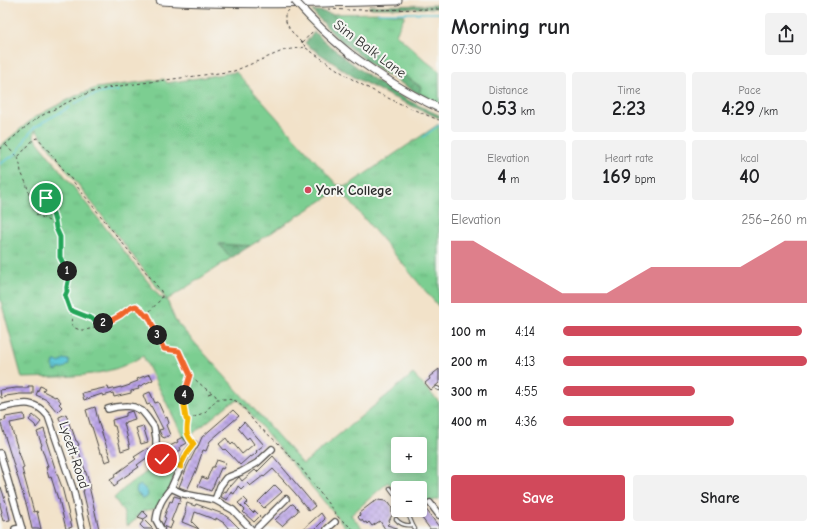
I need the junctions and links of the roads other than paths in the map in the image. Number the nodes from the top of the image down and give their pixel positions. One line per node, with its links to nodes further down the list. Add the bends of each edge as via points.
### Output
1 (161, 0): 3 (highway, via 276,3)
2 (294, 0): 4 (street, Sim Balk Lane, bridge, via 335,42 371,70)
3 (397, 0)
4 (439, 108)
5 (0, 408): 22 (street, Lycett Road, via 32,404 48,416 74,492)
6 (108, 409): 10 (street, via 127,406 142,411 154,427 156,447 162,459)
7 (194, 444): 10 (street)
8 (272, 449): 13 (street, via 257,463 226,478)
9 (0, 453): 20 (street)
10 (181, 467): 11 (street)
11 (171, 488): 13 (street, via 184,494); 23 (street, via 158,508 156,520)
12 (286, 498): 25 (street)
13 (215, 500): 24 (street, via 233,510)
14 (430, 503): 15 (street)
15 (439, 515)
16 (410, 517): 19 (lane)
17 (396, 519): 19 (lane, via 398,522)
18 (335, 522): 26 (street)
19 (412, 525): 27 (lane)
20 (22, 528): 21 (street)
21 (15, 529)
22 (82, 529)
23 (161, 529)
24 (251, 529)
25 (256, 529)
26 (327, 529)
27 (415, 529)

